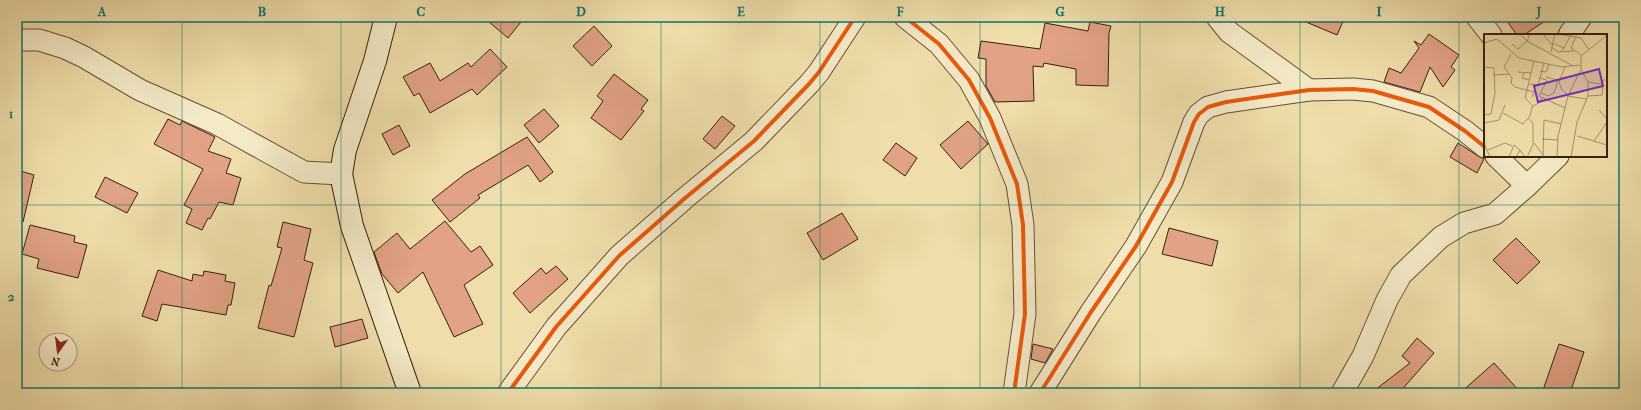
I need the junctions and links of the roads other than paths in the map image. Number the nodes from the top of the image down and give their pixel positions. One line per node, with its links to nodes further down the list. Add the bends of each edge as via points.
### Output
1 (386, 17): 14 (street, via 345,150)
2 (855, 17): 17 (street, via 819,72 754,141 619,256 556,327)
3 (905, 17): 18 (street, via 939,44 969,80 990,118 1017,184 1023,225 1025,314)
4 (1217, 17): 10 (street, via 1230,32)
5 (1476, 17): 7 (street)
6 (1581, 17): 8 (street)
7 (1489, 34)
8 (1570, 34)
9 (17, 40): 14 (street, via 39,40 65,48 140,90 217,124 304,172)
10 (1309, 90): 11 (street, via 1373,91 1429,107); 19 (street, via 1226,102 1208,107 1199,114 1172,182 1136,246)
11 (1484, 146)
12 (1497, 157): 15 (street)
13 (1557, 157): 15 (street)
14 (341, 174): 16 (street, via 352,226)
15 (1528, 186): 20 (street, via 1495,214 1464,223 1441,237 1401,275 1387,300 1363,356)
16 (410, 393)
17 (508, 393)
18 (1014, 393)
19 (1040, 393)
20 (1342, 393)

